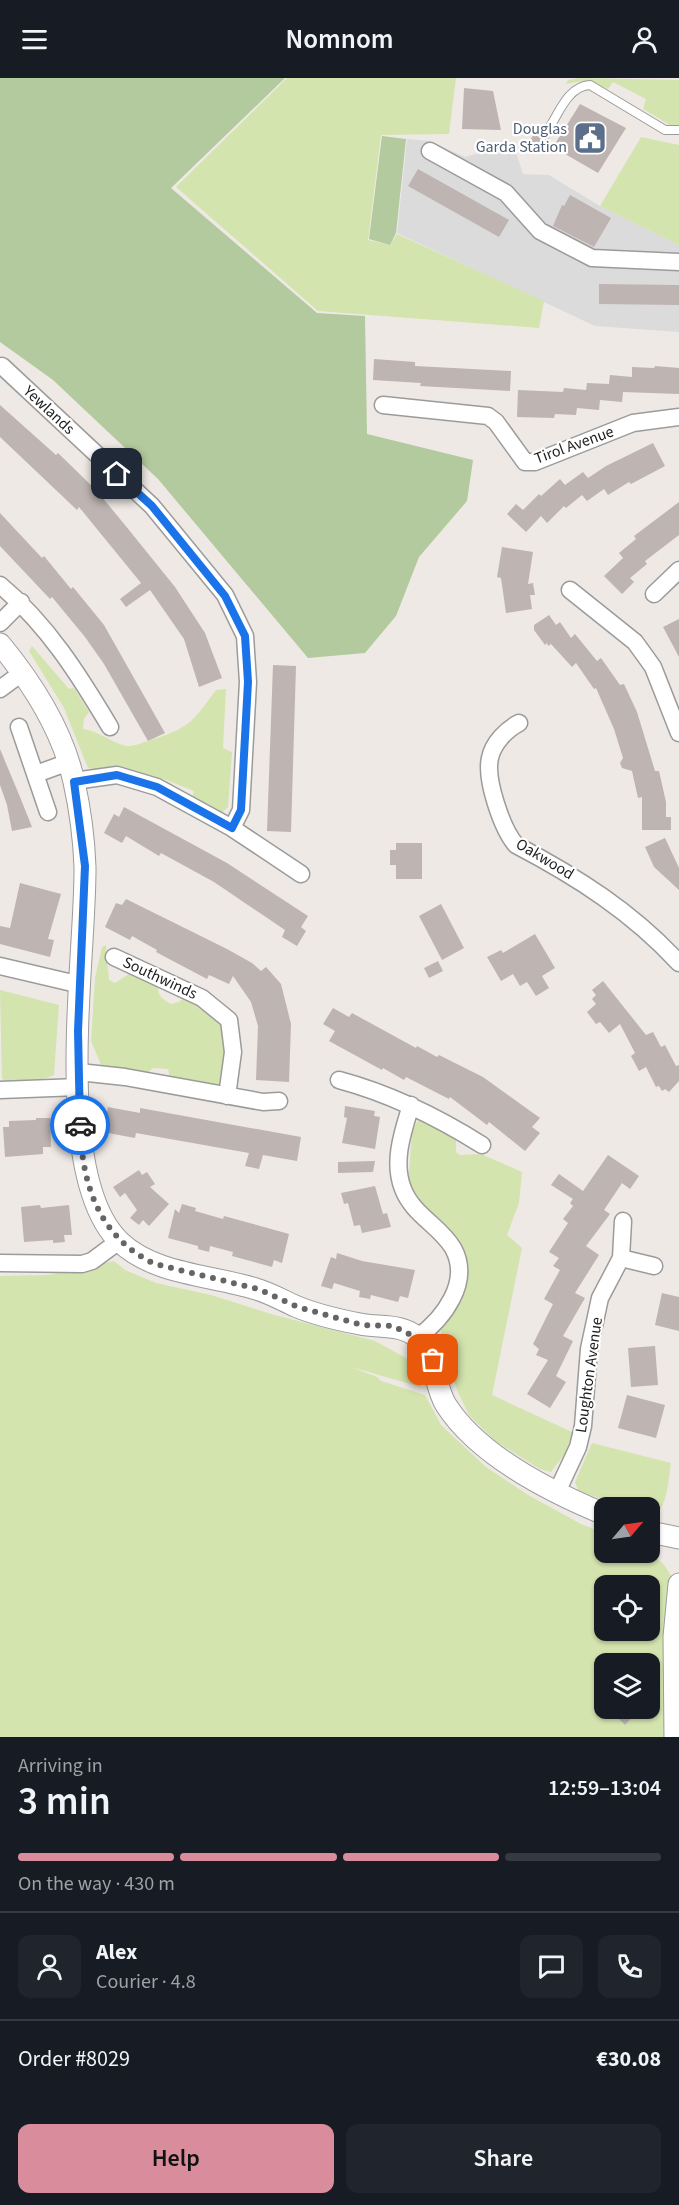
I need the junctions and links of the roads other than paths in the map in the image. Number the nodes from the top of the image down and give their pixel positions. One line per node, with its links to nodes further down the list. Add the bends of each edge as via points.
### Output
1 (548, 130): 2 (lane, via 573,90 590,85 665,130)
2 (679, 130)
3 (430, 151): 4 (street, via 506,193 540,231 592,258)
4 (679, 262)
5 (2, 366): 24 (street, Yewlands, via 152,506 225,596 245,636 248,682 241,810)
6 (383, 405): 7 (street, Tirol Avenue, via 488,416 525,462 535,462 633,423)
7 (679, 417)
8 (679, 570): 11 (street)
9 (0, 585): 12 (street)
10 (570, 590): 20 (street, via 635,642 653,667)
11 (654, 594)
12 (21, 602): 13 (street); 19 (street, via 71,663)
13 (0, 623)
14 (0, 644): 15 (street)
15 (23, 672): 16 (street); 21 (street, via 49,715)
16 (0, 689)
17 (519, 723): 27 (street, Oakwood, via 506,730 490,757 491,785 509,837 516,845 576,877 653,934)
18 (19, 727): 22 (street)
19 (110, 727)
20 (679, 733)
21 (71, 772): 22 (street); 24 (street, via 117,775 157,787); 29 (street, via 85,866)
22 (36, 774): 23 (street)
23 (48, 812)
24 (232, 828): 25 (street)
25 (301, 874)
26 (114, 957): 33 (street, Southwinds, via 202,998 229,1020 233,1052)
27 (679, 963)
28 (0, 966): 29 (street)
29 (81, 985): 30 (street)
30 (79, 1079): 32 (street); 33 (street, via 125,1077); 38 (street, via 86,1173 100,1215)
31 (339, 1080): 35 (street)
32 (0, 1090)
33 (227, 1096): 34 (street)
34 (279, 1101)
35 (411, 1105): 36 (street); 42 (street, via 401,1137 402,1187 416,1211 453,1247 458,1262 453,1298 443,1314)
36 (482, 1145)
37 (623, 1221): 39 (street, Loughton Avenue)
38 (119, 1241): 40 (street, via 82,1264); 42 (street, via 155,1264 258,1289 298,1307 362,1325 393,1326)
39 (621, 1258): 41 (street); 43 (street, Loughton Avenue, via 600,1298 589,1349 578,1447)
40 (0, 1263)
41 (654, 1266)
42 (417, 1338): 43 (street, via 433,1360 445,1403 459,1421 483,1445)
43 (557, 1492): 44 (street)
44 (594, 1509)
45 (660, 1534): 46 (street)
46 (679, 1538)
47 (679, 1584): 48 (street, via 674,1637)
48 (675, 1737)

